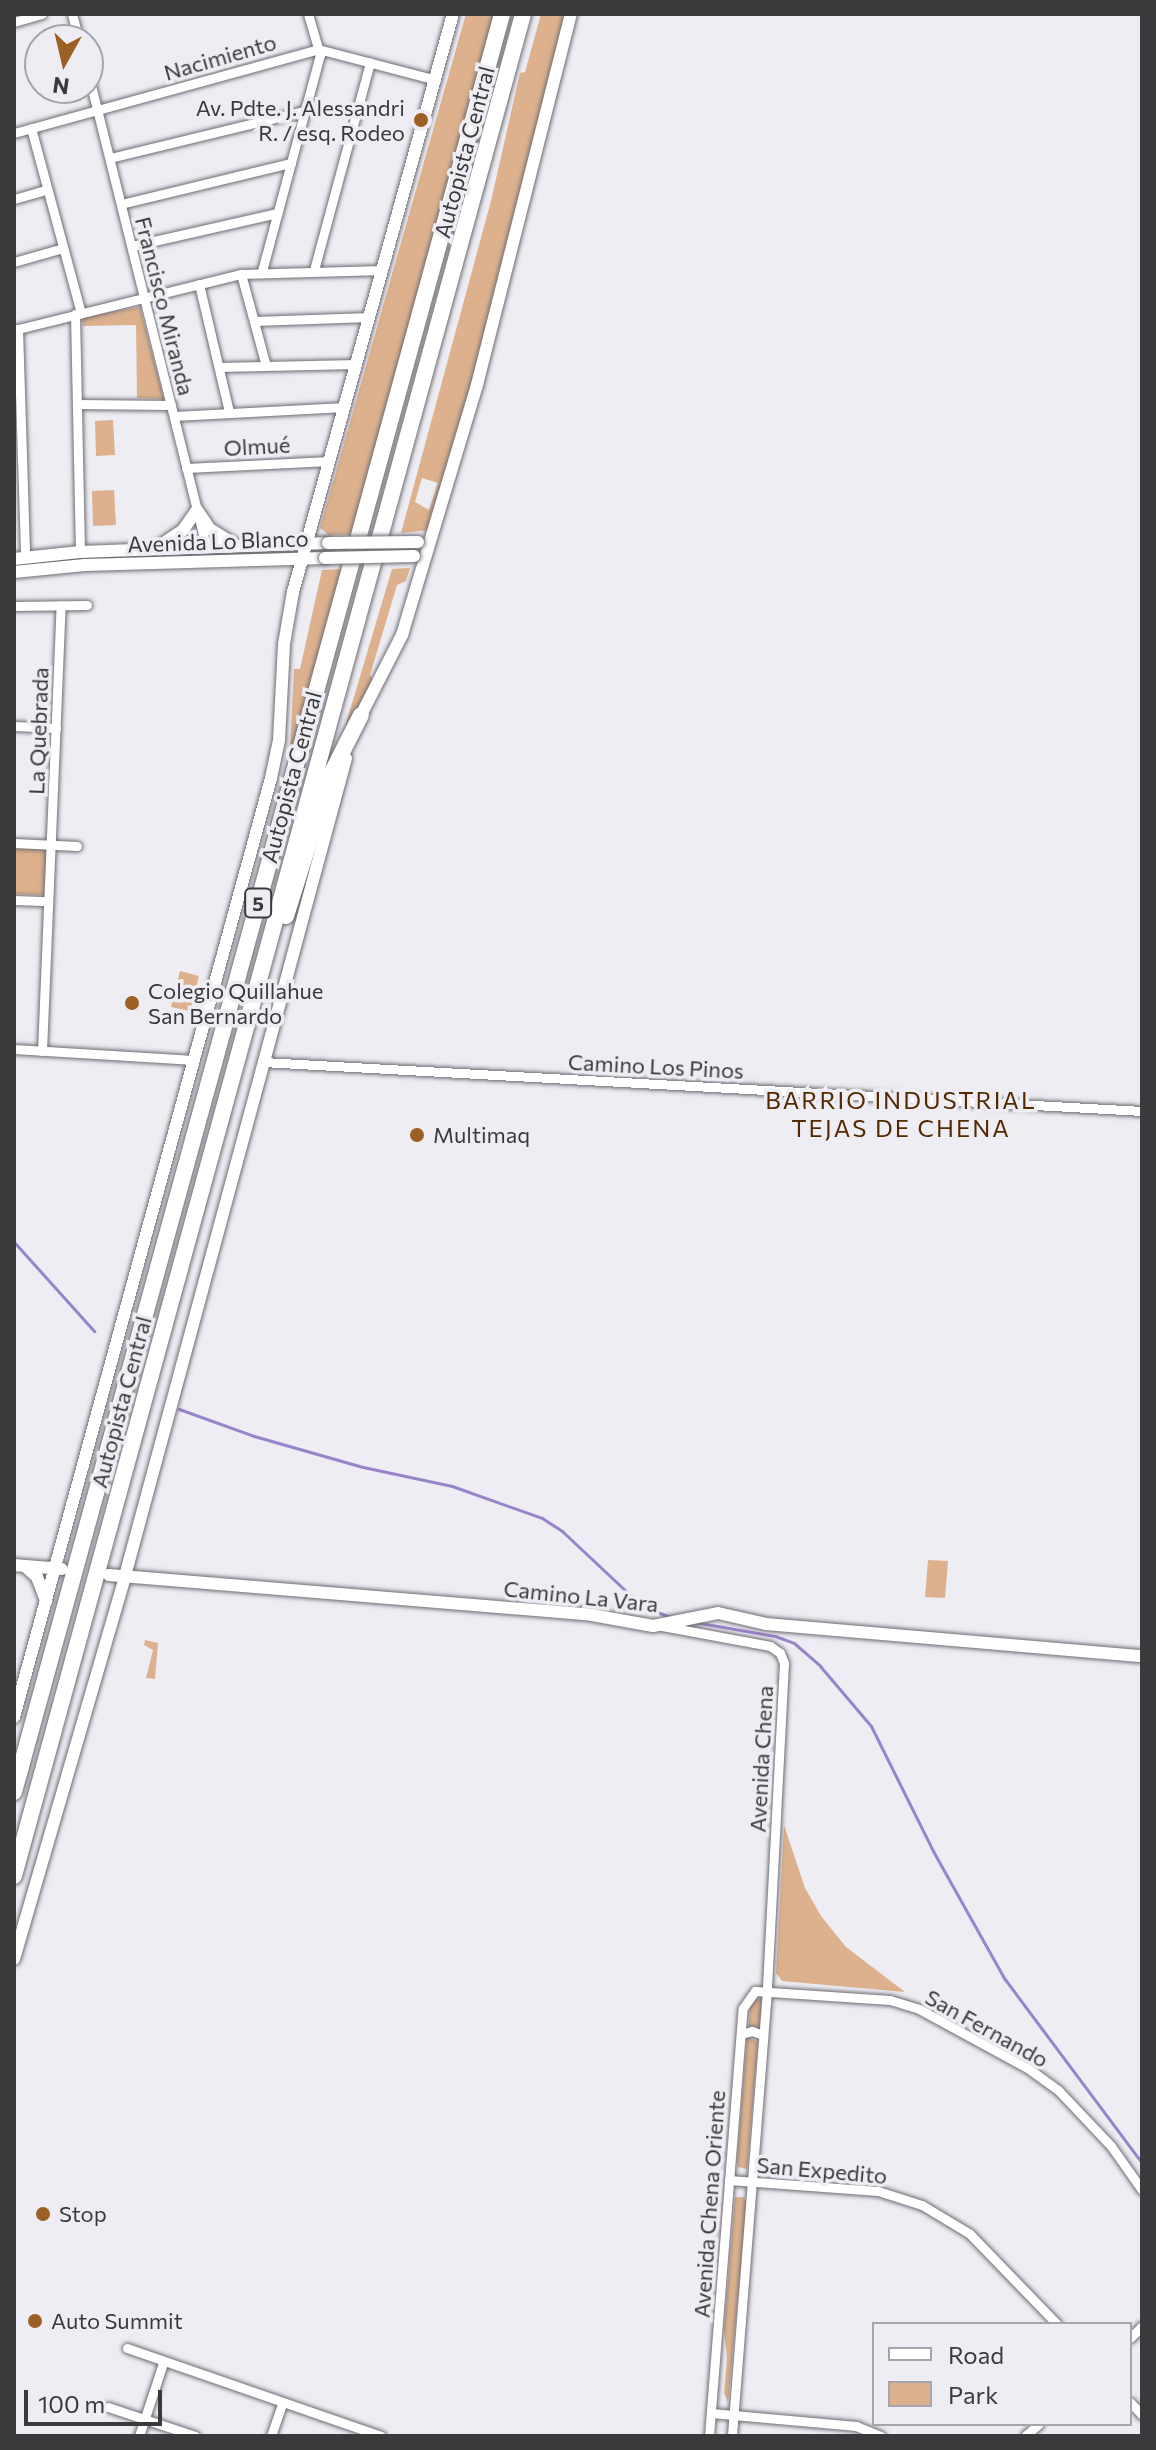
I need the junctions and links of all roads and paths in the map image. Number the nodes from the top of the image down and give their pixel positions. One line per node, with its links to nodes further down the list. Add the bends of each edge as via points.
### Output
1 (42, 14): 7 (street)
2 (308, 14): 8 (street)
3 (453, 14): 10 (street)
4 (502, 14): 83 (highway, Autopista Central / 5)
5 (523, 14): 69 (highway, Autopista Central / 5)
6 (571, 14): 45 (street, via 477,385)
7 (14, 22)
8 (318, 49): 9 (street, Nacimiento); 12 (street, Nacimiento); 13 (street)
9 (370, 62): 10 (street, Nacimiento); 25 (street)
10 (436, 80): 26 (street)
11 (96, 104): 12 (street, Francisco Miranda)
12 (98, 110): 14 (street, Nacimiento); 16 (street, Francisco Miranda)
13 (305, 111): 16 (street); 17 (street)
14 (31, 128): 15 (street, Nacimiento); 18 (street)
15 (14, 133)
16 (110, 158): 20 (street, Francisco Miranda)
17 (291, 163): 20 (street); 21 (street)
18 (48, 189): 19 (street); 23 (street)
19 (14, 199)
20 (121, 204): 22 (street, Francisco Miranda)
21 (277, 213): 22 (street); 27 (street)
22 (132, 246): 30 (street, Francisco Miranda)
23 (63, 248): 24 (street); 31 (street)
24 (14, 262)
25 (314, 270): 26 (street); 27 (street)
26 (383, 270): 32 (street)
27 (262, 271): 28 (street)
28 (241, 274): 29 (street); 33 (street)
29 (199, 284): 30 (street); 37 (street)
30 (145, 298): 31 (street); 40 (street, Francisco Miranda)
31 (78, 314): 34 (street); 38 (street)
32 (370, 317): 33 (street); 35 (street)
33 (254, 321): 36 (street)
34 (16, 329): 50 (street)
35 (357, 364): 36 (street); 39 (street)
36 (266, 366): 37 (street)
37 (219, 367): 41 (street)
38 (78, 404): 40 (street); 51 (street)
39 (345, 407): 41 (street); 42 (street)
40 (172, 411): 41 (street); 43 (street, Francisco Miranda)
41 (229, 412)
42 (330, 461): 43 (street, Olmué); 46 (street)
43 (186, 468): 44 (street, Francisco Miranda)
44 (197, 510): 47 (street, via 215,534); 48 (street, Francisco Miranda); 49 (street, via 177,536)
45 (423, 542): 46 (street, Avenida Lo Blanco, bridge); 53 (street)
46 (306, 544): 47 (street, Avenida Lo Blanco); 54 (street)
47 (241, 546): 48 (street, Avenida Lo Blanco)
48 (206, 547): 49 (street, Avenida Lo Blanco); 56 (street)
49 (153, 549): 51 (street, Avenida Lo Blanco)
50 (19, 550): 52 (street, Avenida Lo Blanco)
51 (80, 552): 52 (street, Avenida Lo Blanco)
52 (40, 555): 55 (street, Avenida Lo Blanco)
53 (419, 556): 54 (street, Avenida Lo Blanco, bridge); 61 (street, via 402,635)
54 (302, 558): 56 (street, Avenida Lo Blanco); 72 (street, via 286,625 276,759)
55 (14, 559)
56 (218, 561): 57 (street, Avenida Lo Blanco)
57 (14, 572)
58 (61, 605): 59 (street); 60 (street); 63 (street, La Quebrada)
59 (87, 605)
60 (14, 606)
61 (361, 715): 69 (highway, via 330,776 287,914); 73 (street)
62 (14, 726): 63 (street)
63 (56, 728): 65 (street, La Quebrada)
64 (14, 843): 65 (street)
65 (51, 845): 66 (street); 68 (street, La Quebrada)
66 (77, 846)
67 (14, 900): 68 (street)
68 (48, 901): 71 (street, La Quebrada)
69 (262, 968): 84 (highway, Autopista Central / 5)
70 (14, 1049): 71 (street)
71 (42, 1051): 72 (street)
72 (194, 1060): 76 (street)
73 (263, 1062): 74 (street, Camino Los Pinos); 78 (street)
74 (1142, 1111)
75 (18, 1565): 76 (street); 79 (street, via 37,1577)
76 (59, 1569): 79 (street)
77 (109, 1575): 78 (street, Camino La Vara)
78 (125, 1576): 80 (street, Camino La Vara); 85 (street)
79 (46, 1601): 82 (street)
80 (667, 1625): 81 (street, Camino La Vara, via 722,1613 766,1624); 86 (street, Avenida Chena, via 770,1646 782,1658)
81 (1142, 1656)
82 (14, 1717)
83 (14, 1792)
84 (14, 1876)
85 (14, 1959)
86 (767, 1990): 87 (street, Avenida Chena Oriente, via 755,1991 745,2001); 88 (street, Avenida Chena); 91 (street, San Fernando, via 890,2000 919,2009 1058,2090 1111,2146)
87 (741, 2034): 88 (street); 89 (street, Avenida Chena Oriente)
88 (763, 2035): 90 (street, Avenida Chena)
89 (729, 2180): 90 (street, San Expedito); 97 (street, Avenida Chena Oriente)
90 (753, 2181): 92 (street, San Expedito, via 878,2191 931,2209 981,2244); 98 (street, Avenida Chena)
91 (1142, 2190)
92 (1055, 2322)
93 (127, 2348): 94 (street)
94 (163, 2363): 95 (street); 99 (street)
95 (282, 2404): 102 (street); 103 (street)
96 (108, 2407): 99 (street)
97 (711, 2413): 98 (street); 104 (street, Avenida Chena Oriente)
98 (735, 2416): 105 (street, Avenida Chena); 106 (street, via 856,2426)
99 (145, 2419): 100 (street); 101 (street)
100 (139, 2436)
101 (195, 2436)
102 (271, 2436)
103 (381, 2436)
104 (709, 2436)
105 (732, 2436)
106 (881, 2436)

